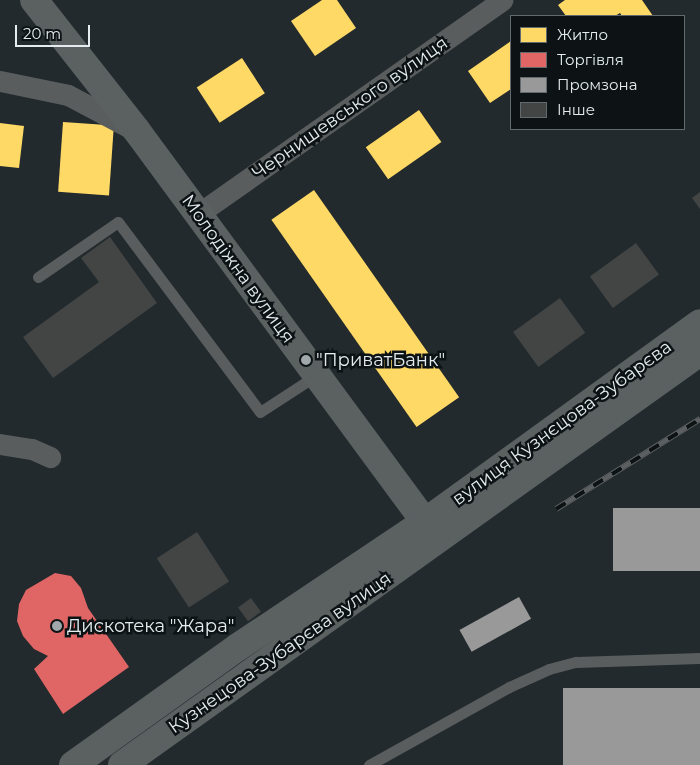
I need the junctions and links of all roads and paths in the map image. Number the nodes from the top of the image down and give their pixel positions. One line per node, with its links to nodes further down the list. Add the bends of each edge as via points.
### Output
1 (34, 0): 4 (main road, Молодіжна вулиця)
2 (502, 0): 5 (street, Чернишевського вулиця)
3 (0, 81): 4 (street, via 68,95)
4 (137, 131): 5 (main road, Молодіжна вулиця)
5 (198, 214): 9 (main road, Молодіжна вулиця)
6 (38, 277): 9 (lane, via 118,222 260,412)
7 (700, 323): 12 (main road, вулиця Кузнєцова-Зубарєва)
8 (700, 352): 12 (main road, вулиця Кузнєцова-Зубарєва)
9 (317, 375): 12 (main road, Молодіжна вулиця)
10 (0, 444): 11 (street, via 32,449)
11 (50, 457)
12 (432, 531): 14 (main road, Кузнецова-Зубарєва вулиця, via 238,648); 15 (main road, Кузнецова-Зубарєва вулиця)
13 (700, 658): 16 (lane, via 576,662 549,669 509,686)
14 (73, 765)
15 (122, 765)
16 (369, 765)

